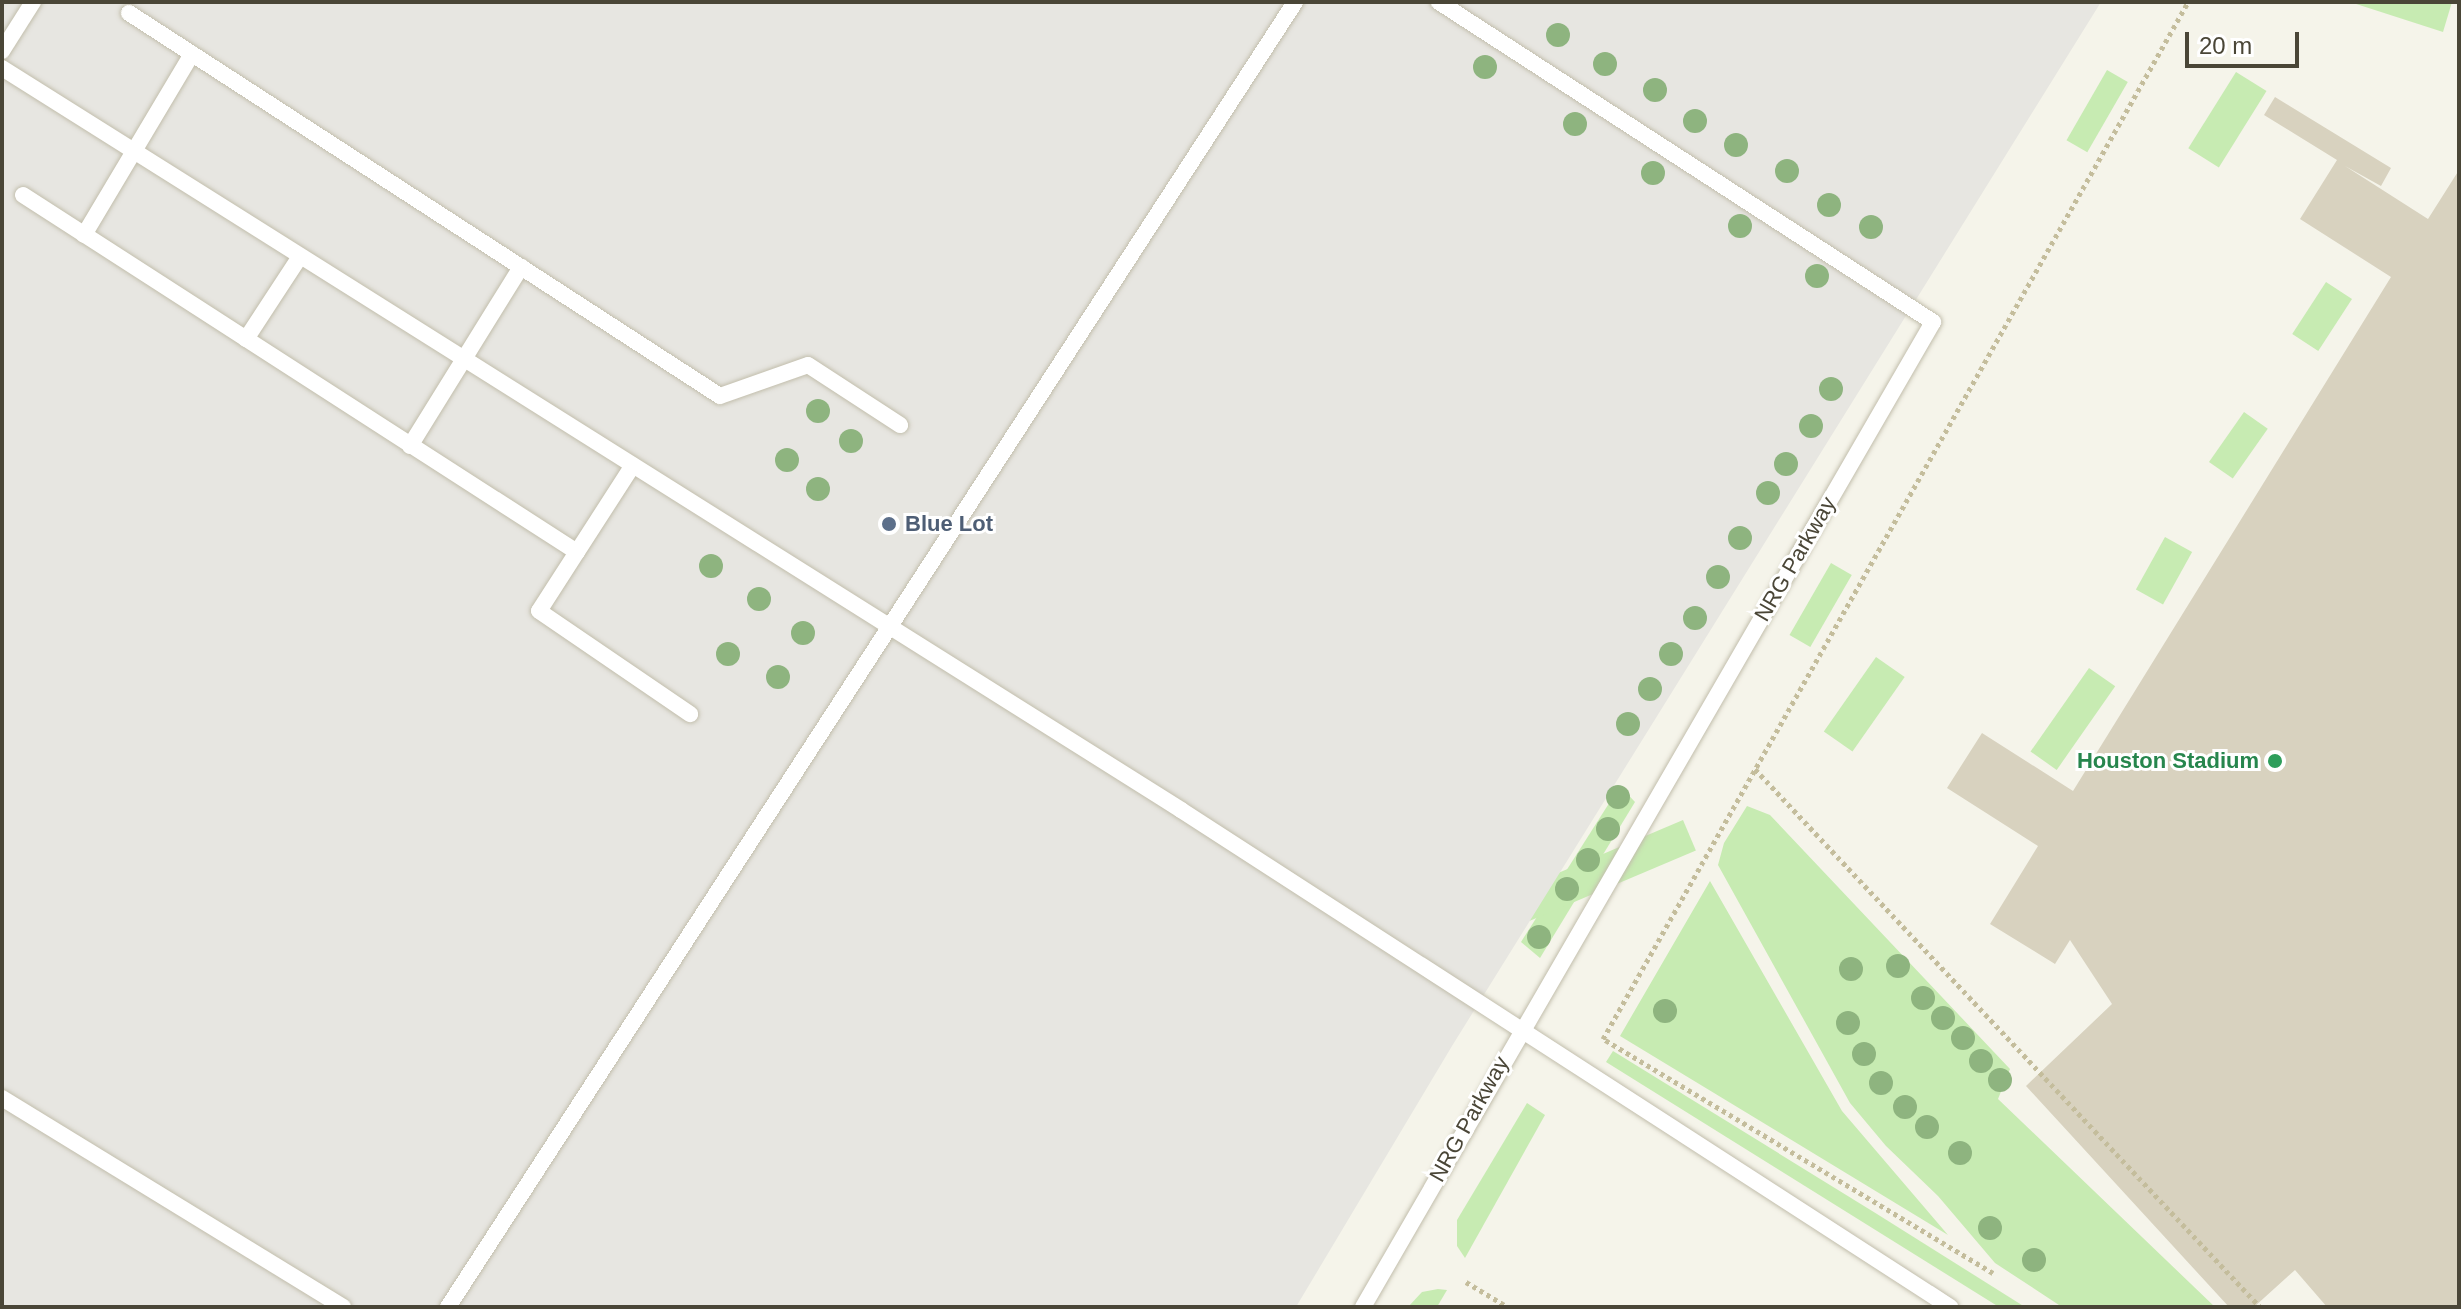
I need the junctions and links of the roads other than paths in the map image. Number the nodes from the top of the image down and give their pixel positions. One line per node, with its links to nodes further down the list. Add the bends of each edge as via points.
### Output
1 (33, 2): 5 (lane)
2 (1295, 2): 19 (lane)
3 (1439, 2): 21 (lane, NRG Parkway, via 1933,322)
4 (129, 13): 6 (lane)
5 (2, 51)
6 (192, 54): 8 (lane); 12 (lane)
7 (2, 68): 8 (lane)
8 (137, 153): 10 (lane); 11 (lane)
9 (23, 195): 10 (lane)
10 (84, 235): 13 (lane)
11 (299, 258): 13 (lane); 14 (lane)
12 (521, 267): 14 (lane); 15 (lane, via 720,396 808,365)
13 (246, 339): 16 (lane)
14 (465, 360): 16 (lane); 17 (lane)
15 (900, 425)
16 (410, 446): 18 (lane)
17 (633, 465): 18 (lane); 19 (lane)
18 (577, 552): 20 (lane, via 539,611)
19 (889, 626): 21 (lane, via 1380,937); 24 (lane)
20 (690, 714)
21 (1518, 1032): 25 (lane, NRG Parkway); 26 (lane)
22 (2, 1098): 23 (lane)
23 (343, 1307)
24 (448, 1307)
25 (1363, 1307)
26 (1950, 1307)

